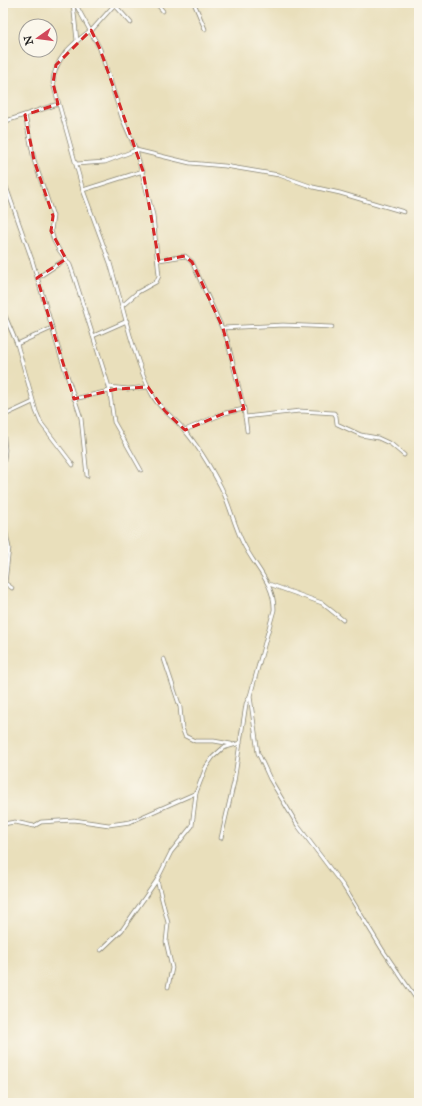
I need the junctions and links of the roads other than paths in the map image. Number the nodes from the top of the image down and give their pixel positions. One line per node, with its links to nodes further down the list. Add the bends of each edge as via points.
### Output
1 (74, 3): 8 (street); 9 (street)
2 (156, 3): 5 (street)
3 (194, 3): 7 (street)
4 (115, 4): 6 (street); 8 (street)
5 (163, 11)
6 (131, 23)
7 (205, 29)
8 (91, 30): 9 (street); 13 (street)
9 (77, 40): 10 (street, via 56,65 53,83)
10 (58, 104): 11 (street); 14 (street)
11 (25, 115): 12 (street); 19 (street, via 34,160 53,216 51,231)
12 (3, 122)
13 (136, 150): 14 (street, via 105,162); 15 (street); 18 (street, via 190,163 279,175 308,186)
14 (76, 164): 17 (street)
15 (143, 171): 17 (street); 20 (street, via 153,215)
16 (3, 178): 21 (street)
17 (83, 190): 22 (street, via 110,263)
18 (404, 212)
19 (66, 260): 21 (street); 28 (street, via 76,279)
20 (159, 260): 22 (street, via 159,276 156,282 138,292); 27 (street, via 182,256 189,258)
21 (37, 278): 26 (street)
22 (122, 306): 24 (street)
23 (3, 311): 29 (street)
24 (126, 321): 28 (street); 30 (street)
25 (332, 327): 27 (street, via 282,325)
26 (52, 328): 29 (street); 32 (street)
27 (223, 328): 34 (street)
28 (92, 336): 31 (street)
29 (16, 344): 33 (street)
30 (148, 387): 31 (street); 38 (street, via 154,399)
31 (109, 389): 32 (street); 42 (street, via 114,422)
32 (74, 399): 44 (street, via 81,418)
33 (33, 402): 35 (street); 41 (street, via 41,423)
34 (244, 409): 36 (street); 38 (street, via 225,413)
35 (3, 416)
36 (245, 416): 39 (street); 40 (street, via 300,411 334,413 337,424 361,436 378,438 391,444)
37 (3, 426): 43 (street)
38 (185, 430): 46 (street, via 221,487 240,535 256,567)
39 (247, 431)
40 (404, 455)
41 (73, 465)
42 (142, 470)
43 (3, 471)
44 (86, 476)
45 (3, 519): 47 (street, via 9,548 5,582)
46 (269, 584): 48 (street, via 322,603); 50 (street, via 275,600 274,610)
47 (12, 588)
48 (343, 620)
49 (164, 659): 52 (street, via 180,707 185,736 195,741)
50 (250, 696): 51 (street, via 244,713); 59 (street, via 258,753 270,779 298,826 344,887)
51 (240, 743): 52 (street); 55 (street)
52 (231, 744): 53 (street, via 213,757 206,767)
53 (196, 793): 54 (street, via 130,822 109,825 74,820 41,822 34,826 15,822); 56 (street, via 192,826 171,852)
54 (3, 824)
55 (221, 838)
56 (157, 880): 57 (street, via 122,930); 58 (street, via 168,923 166,942 172,968)
57 (101, 950)
58 (168, 987)
59 (419, 1003)

